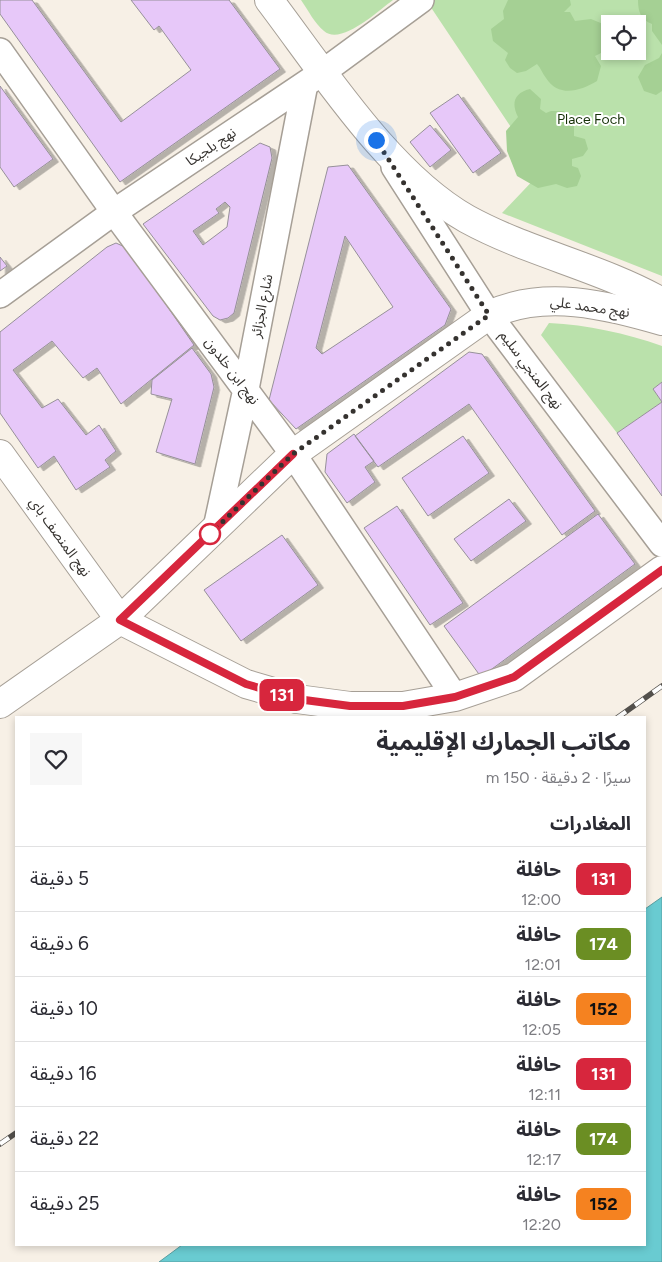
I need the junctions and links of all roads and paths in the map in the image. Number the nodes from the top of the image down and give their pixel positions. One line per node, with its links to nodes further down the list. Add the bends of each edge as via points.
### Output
1 (269, 0): 4 (main road, نهج المنجي سليم)
2 (421, 0): 4 (street, نهج بلجيكا)
3 (0, 51): 6 (street, نهج ابن خلدون)
4 (314, 78): 5 (main road, نهج المنجي سليم); 6 (street, نهج بلجيكا); 11 (street, شارع الجزائر)
5 (376, 140): 8 (main road, نهج المنجي سليم, via 429,193 465,218 496,234 621,281); 9 (street, نهج المنجي سليم)
6 (114, 212): 7 (street, نهج بلجيكا); 11 (street, نهج ابن خلدون)
7 (0, 295)
8 (662, 302)
9 (489, 315): 10 (main road, نهج محمد علي, via 530,301 556,300 627,311); 13 (main road, نهج محمد علي); 15 (street, نهج المنجي سليم)
10 (662, 321)
11 (246, 389): 13 (street, نهج ابن خلدون); 14 (street, شارع الجزائر)
12 (0, 454): 17 (main road, نهج المنصف باي)
13 (293, 454): 14 (main road, نهج محمد علي); 18 (street, نهج ابن خلدون)
14 (216, 528): 17 (main road, نهج محمد علي)
15 (662, 544)
16 (662, 570): 18 (main road, via 514,677)
17 (120, 620): 18 (main road, via 246,684 297,699 350,706 403,706); 19 (main road, نهج محمد علي)
18 (455, 697)
19 (0, 704)

